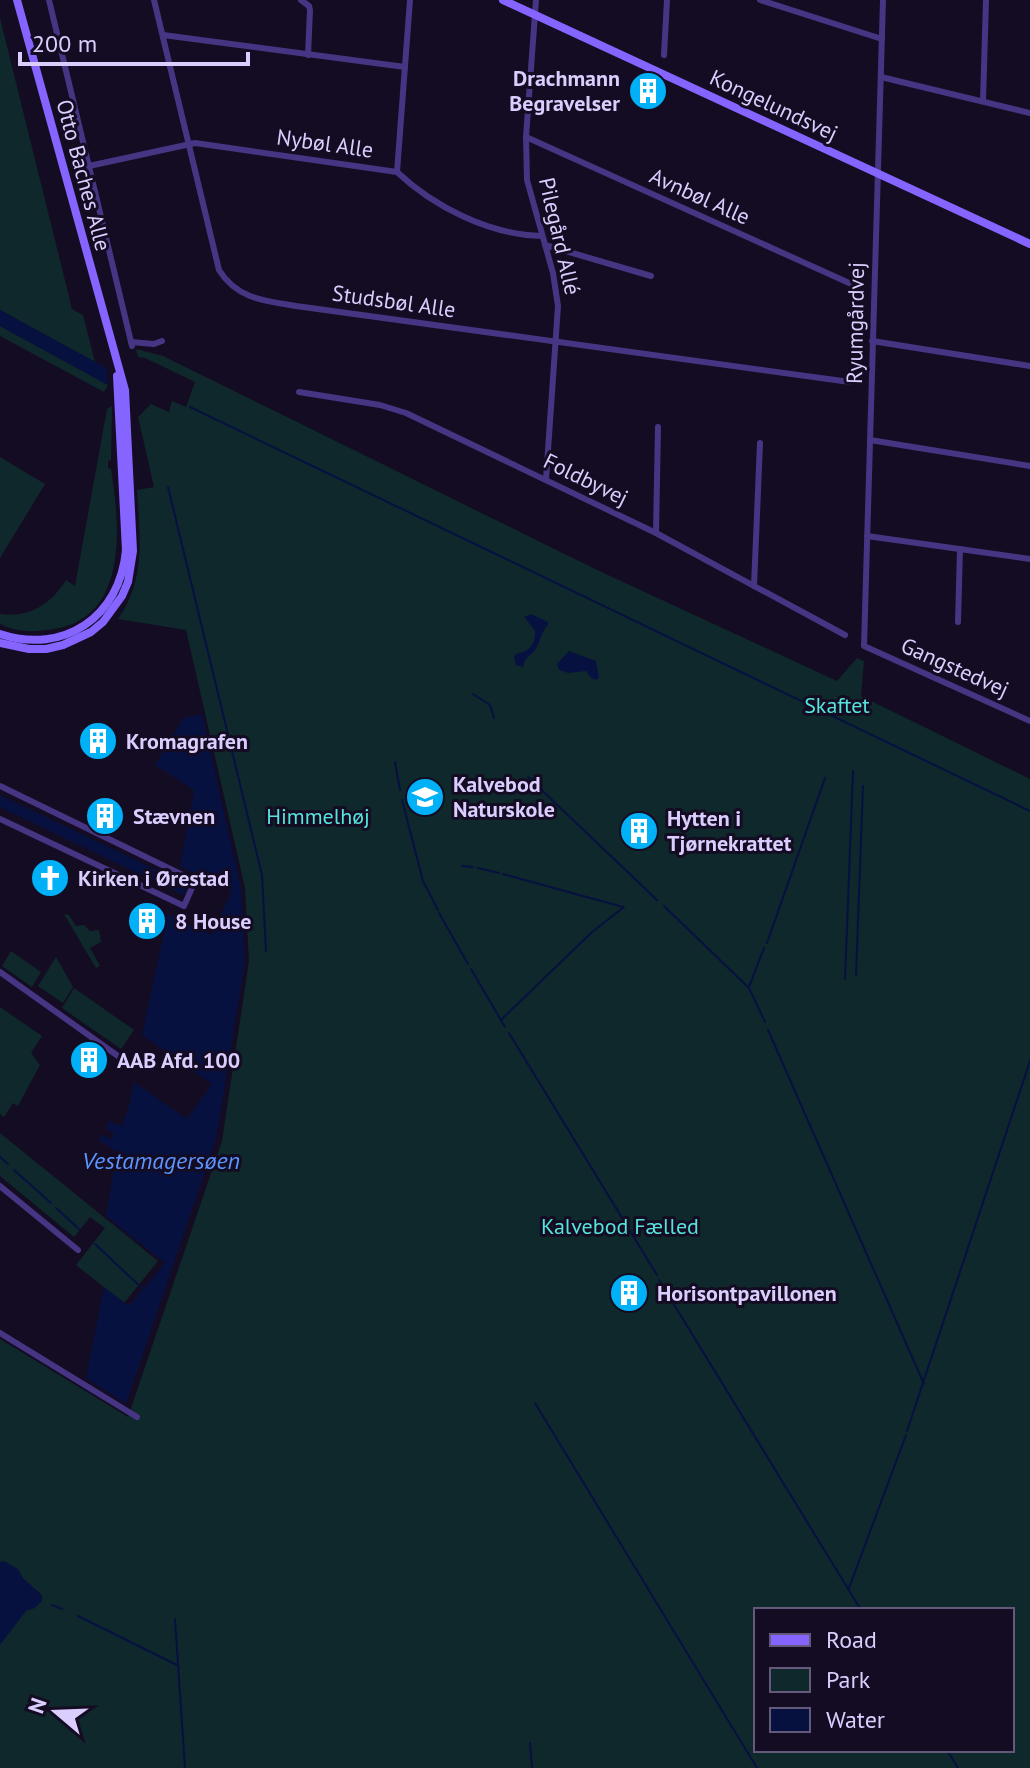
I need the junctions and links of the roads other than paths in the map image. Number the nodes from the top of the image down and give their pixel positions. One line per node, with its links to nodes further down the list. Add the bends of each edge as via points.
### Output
1 (17, 0): 37 (street, Otto Baches Alle, via 116,359)
2 (49, 0): 23 (street)
3 (154, 0): 13 (street, Studsbøl Alle)
4 (301, 0): 15 (street, via 310,10)
5 (410, 0): 17 (street)
6 (503, 0): 12 (street, Kongelundsvej)
7 (536, 0): 12 (street, Pilegård Allé)
8 (667, 0): 16 (street)
9 (760, 0): 14 (street)
10 (883, 0): 14 (street, Ryumgårdvej)
11 (986, 0): 19 (street)
12 (535, 15): 21 (street, Pilegård Allé); 25 (street, Kongelundsvej)
13 (163, 35): 15 (street); 22 (street, Studsbøl Alle)
14 (882, 39): 18 (street, Ryumgårdvej)
15 (308, 55): 17 (street)
16 (664, 55)
17 (405, 67): 24 (street)
18 (881, 77): 19 (street); 25 (street, Ryumgårdvej)
19 (983, 101): 20 (street)
20 (1030, 113)
21 (526, 137): 26 (street, Pilegård Allé, via 527,180); 30 (street, Avnbøl Alle)
22 (189, 144): 23 (street, Nybøl Alle); 24 (street, Nybøl Alle); 33 (street, Studsbøl Alle, via 219,270 238,291 255,299)
23 (89, 166): 31 (street, via 131,344)
24 (397, 172): 26 (street, Nybøl Alle, via 458,213 508,231)
25 (877, 172): 27 (street, Kongelundsvej); 32 (street, Ryumgårdvej)
26 (542, 236): 28 (street, Pilegård Allé)
27 (1030, 244)
28 (545, 245): 29 (street); 33 (street, Pilegård Allé, via 558,306)
29 (651, 276)
30 (858, 287)
31 (162, 341)
32 (872, 341): 34 (street); 39 (street, Ryumgårdvej)
33 (557, 342): 35 (street, Studsbøl Alle); 42 (street, Pilegård Allé)
34 (1030, 366)
35 (850, 382)
36 (299, 392): 42 (street, Foldbyvej, via 406,413)
37 (122, 406): 49 (street, via 126,550 115,593 97,616 61,637 31,641); 51 (street, via 133,551 122,596 103,622 78,640 29,649)
38 (658, 427): 43 (street)
39 (870, 440): 41 (street); 44 (street, Ryumgårdvej)
40 (760, 443): 47 (street)
41 (1030, 466)
42 (546, 479): 43 (street, Foldbyvej)
43 (656, 533): 47 (street, Foldbyvej)
44 (867, 536): 45 (street); 52 (street, Ryumgårdvej)
45 (960, 549): 46 (street); 48 (street)
46 (1030, 559)
47 (754, 586): 50 (street, Foldbyvej)
48 (958, 622)
49 (0, 634)
50 (845, 635)
51 (0, 643)
52 (864, 646): 53 (street, Gangstedvej)
53 (1030, 721)
54 (1, 788): 55 (street, via 195,881 184,906)
55 (0, 819)
56 (0, 972): 57 (street)
57 (125, 1061)
58 (0, 1186): 59 (street)
59 (78, 1250)
60 (0, 1333): 61 (street)
61 (137, 1417)

